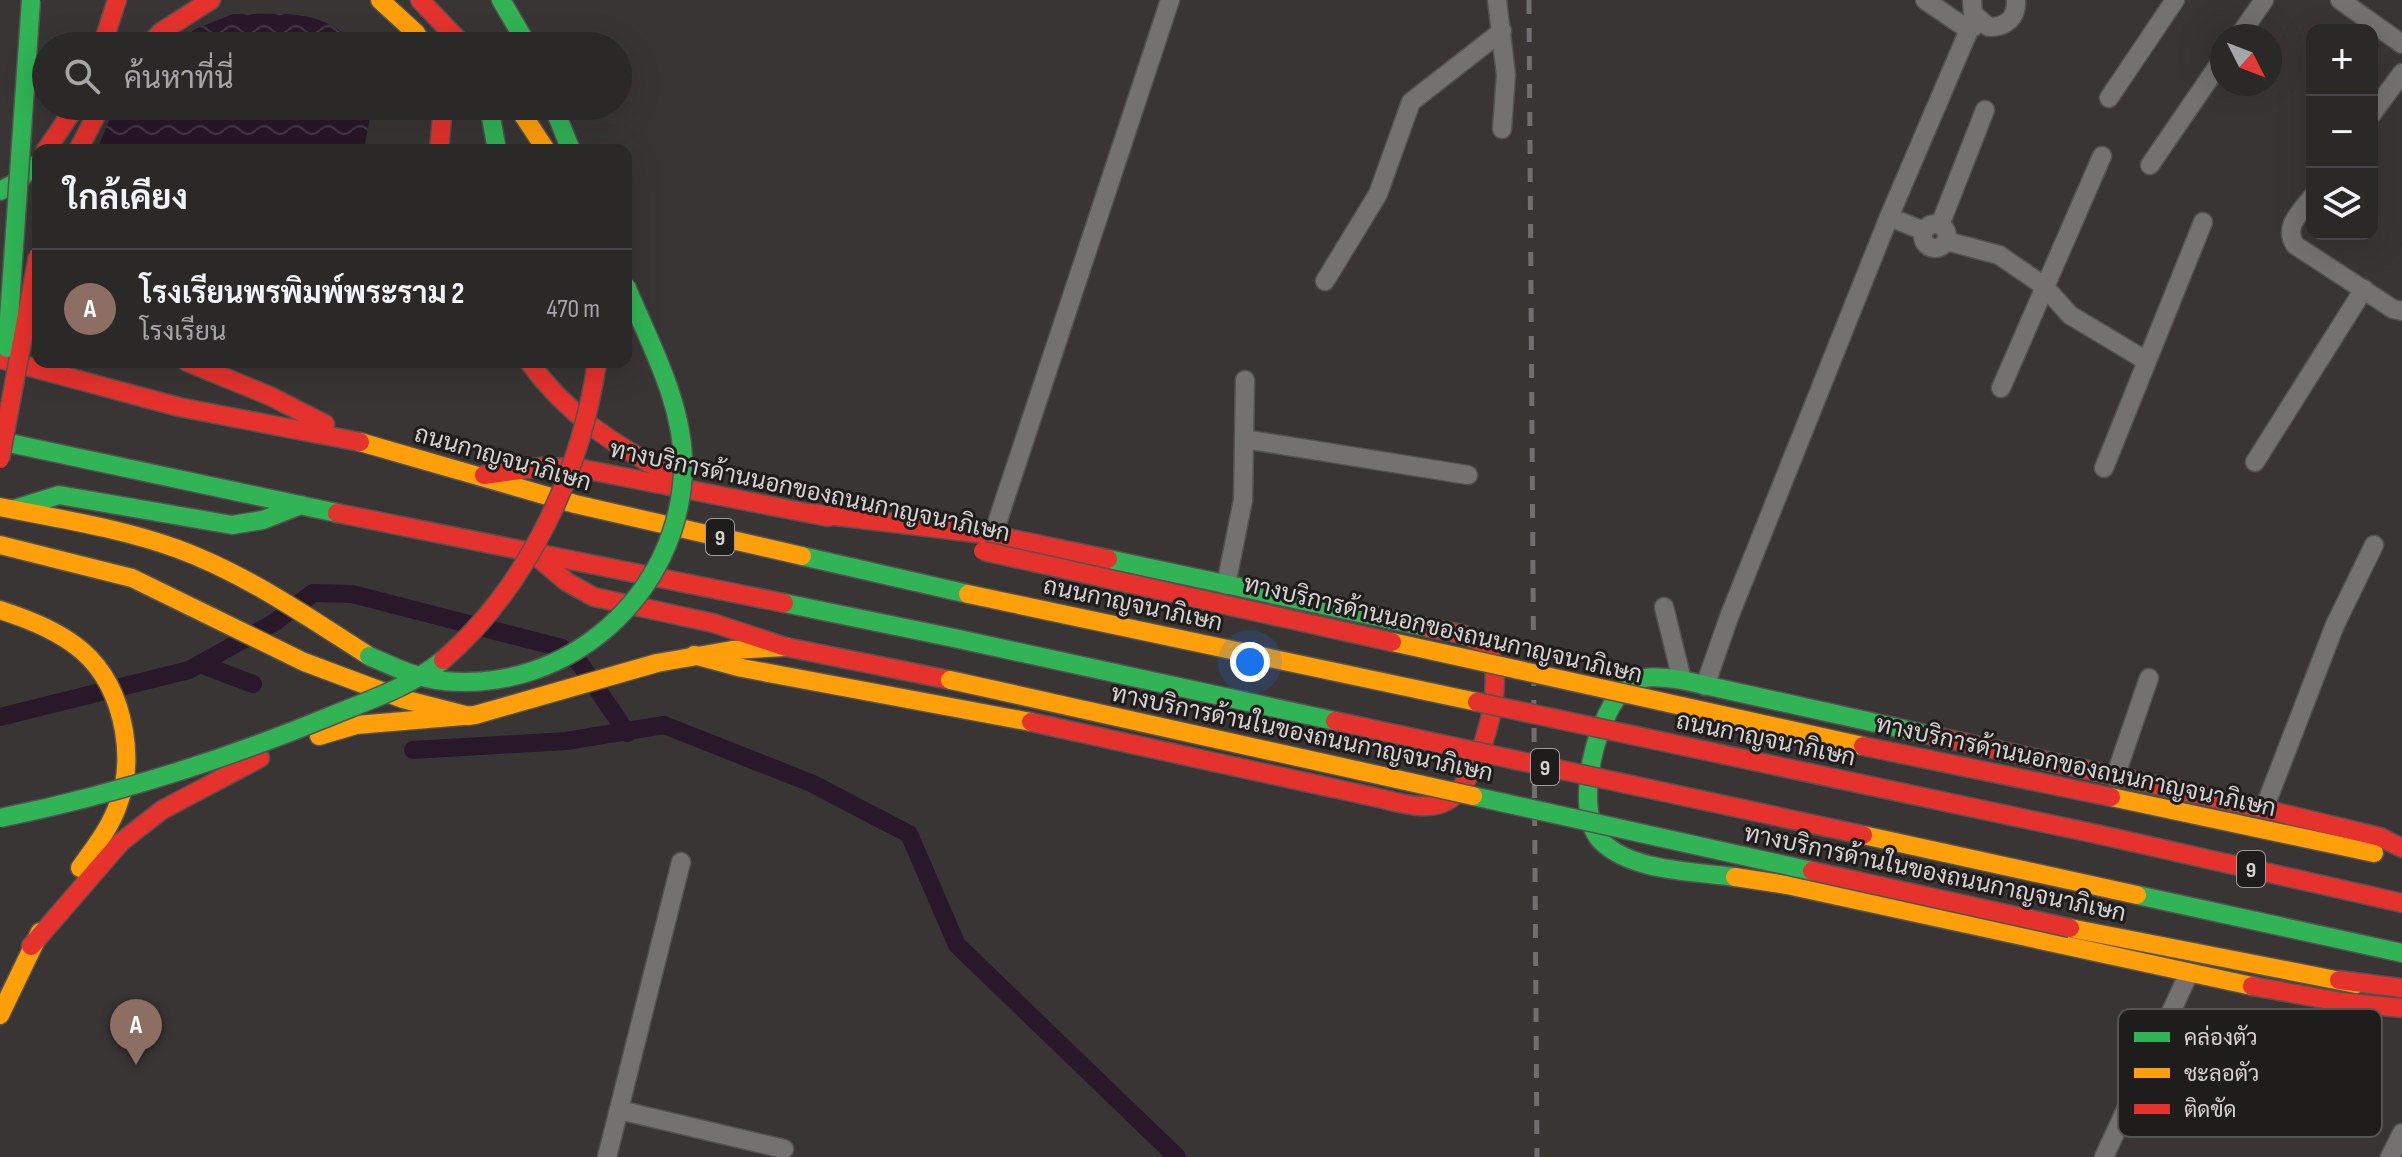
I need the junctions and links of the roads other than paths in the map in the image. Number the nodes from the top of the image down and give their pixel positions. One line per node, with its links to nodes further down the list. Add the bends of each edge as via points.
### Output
1 (31, 0): 75 (main road, bridge)
2 (117, 0): 19 (main road)
3 (211, 0): 20 (main road)
4 (380, 0): 21 (main road)
5 (420, 0): 22 (main road)
6 (440, 0): 23 (main road)
7 (501, 0): 24 (main road)
8 (1170, 0): 83 (street)
9 (1497, 0): 18 (street)
10 (1925, 0): 17 (street)
11 (1972, 0): 17 (street)
12 (2016, 0): 17 (street, via 2008,22)
13 (2175, 0): 28 (street)
14 (2264, 0): 16 (street)
15 (2340, 0): 25 (street)
16 (2247, 24)
17 (1974, 26): 49 (street)
18 (1502, 31): 37 (street); 54 (street, via 1411,102 1378,194)
19 (107, 32)
20 (161, 32)
21 (415, 32)
22 (452, 32)
23 (458, 32)
24 (520, 32)
25 (2402, 44)
26 (2402, 73): 29 (street)
27 (2210, 78): 45 (street)
28 (2109, 98)
29 (2378, 106)
30 (1985, 110): 51 (street)
31 (66, 120): 38 (main road)
32 (94, 120): 39 (main road)
33 (443, 120): 40 (main road)
34 (492, 120): 41 (main road)
35 (526, 120): 42 (main road)
36 (559, 120): 43 (main road)
37 (1502, 129)
38 (50, 144)
39 (81, 144)
40 (440, 144)
41 (496, 144)
42 (542, 144)
43 (569, 144)
44 (2102, 156): 56 (street)
45 (2150, 165)
46 (32, 166): 47 (main road)
47 (0, 191)
48 (2306, 205): 58 (street, via 2291,226 2295,245)
49 (1889, 217): 51 (street); 94 (street)
50 (2203, 222): 64 (street)
51 (1936, 232): 56 (street, via 1986,249)
52 (4, 271): 53 (main road); 55 (main road)
53 (32, 278)
54 (1325, 281)
55 (32, 285)
56 (2044, 286): 64 (street, via 2070,315); 71 (street)
57 (32, 288): 75 (main road, bridge)
58 (2364, 289): 60 (street); 76 (street)
59 (632, 301): 82 (main road, bridge, via 668,389 679,433 683,470 677,507 658,572 639,599 594,640 528,673 485,682 443,681 369,656 275,595 201,558 148,540)
60 (2402, 311)
61 (0, 312): 62 (main road)
62 (32, 320)
63 (0, 359): 65 (main road, ถนนกาญจนาภิเษก / 9)
64 (2145, 360): 77 (street)
65 (32, 368)
66 (34, 368): 74 (main road, ถนนกาญจนาภิเษก / 9, via 179,407)
67 (202, 368): 74 (main road)
68 (533, 368): 80 (main road, via 589,429)
69 (596, 368): 98 (main road, bridge, via 581,439 541,528 491,610 440,663 377,697 221,760 119,792)
70 (1245, 380): 72 (street)
71 (2001, 388)
72 (1244, 439): 78 (street); 87 (street, via 1243,500)
73 (0, 441): 81 (main road, 9)
74 (360, 442): 79 (main road, ถนนกาญจนาภิเษก / 9)
75 (0, 458)
76 (2255, 462)
77 (2104, 468)
78 (1468, 475)
79 (473, 476): 80 (main road, ทางบริการด้านนอกของถนนกาญจนาภิเษก, via 578,468); 102 (main road, ถนนกาญจนาภิเษก / 9, bridge, via 968,594)
80 (712, 493): 83 (main road, ทางบริการด้านนอกของถนนกาญจนาภิเษก)
81 (297, 504): 82 (main road, via 263,520 232,525 59,495); 86 (main road, 9)
82 (6, 508)
83 (988, 543): 87 (main road); 100 (main road, ทางบริการด้านนอกของถนนกาญจนาภิเษก, bridge, via 1875,749)
84 (0, 545): 95 (main road, via 132,578 271,647 403,699)
85 (2374, 545): 97 (street, via 2295,721)
86 (535, 555): 90 (main road, ทางบริการด้านในของถนนกาญจนาภิเษก, via 594,597 713,623); 104 (main road, 9, bridge, via 954,638)
87 (1226, 585): 91 (main road, via 1469,636 1484,645 1492,659 1489,713 1467,784 1447,801 1430,805 1374,797 966,707)
88 (1664, 607): 93 (street)
89 (0, 610): 103 (main road, via 61,634 101,666 124,716 127,755 120,802)
90 (786, 647): 91 (main road); 106 (main road, ทางบริการด้านในของถนนกาญจนาภิเษก, bridge, via 2070,928)
91 (694, 655): 95 (main road)
92 (2149, 678): 96 (street)
93 (1682, 680): 94 (main road); 105 (main road, via 1649,677 1629,684 1611,706 1590,759 1589,825 1621,855 1787,885)
94 (1705, 686): 96 (main road)
95 (469, 716): 103 (main road, via 356,725 255,760 211,782 121,842)
96 (2115, 777): 97 (main road)
97 (2264, 809): 99 (main road, via 2380,837)
98 (0, 818)
99 (2402, 848)
100 (2402, 859)
101 (681, 862): 112 (street)
102 (2402, 903)
103 (31, 946): 111 (main road)
104 (2402, 953)
105 (2189, 973): 109 (main road); 110 (street)
106 (2339, 980): 107 (main road); 108 (main road, ทางบริการด้านในของถนนกาญจนาภิเษก)
107 (2402, 988)
108 (2402, 996)
109 (2402, 1008)
110 (2172, 1009)
111 (0, 1015)
112 (619, 1110): 115 (street); 116 (street)
113 (2118, 1127): 117 (street)
114 (2402, 1133): 118 (street)
115 (784, 1149)
116 (607, 1157)
117 (2104, 1157)
118 (2390, 1157)

